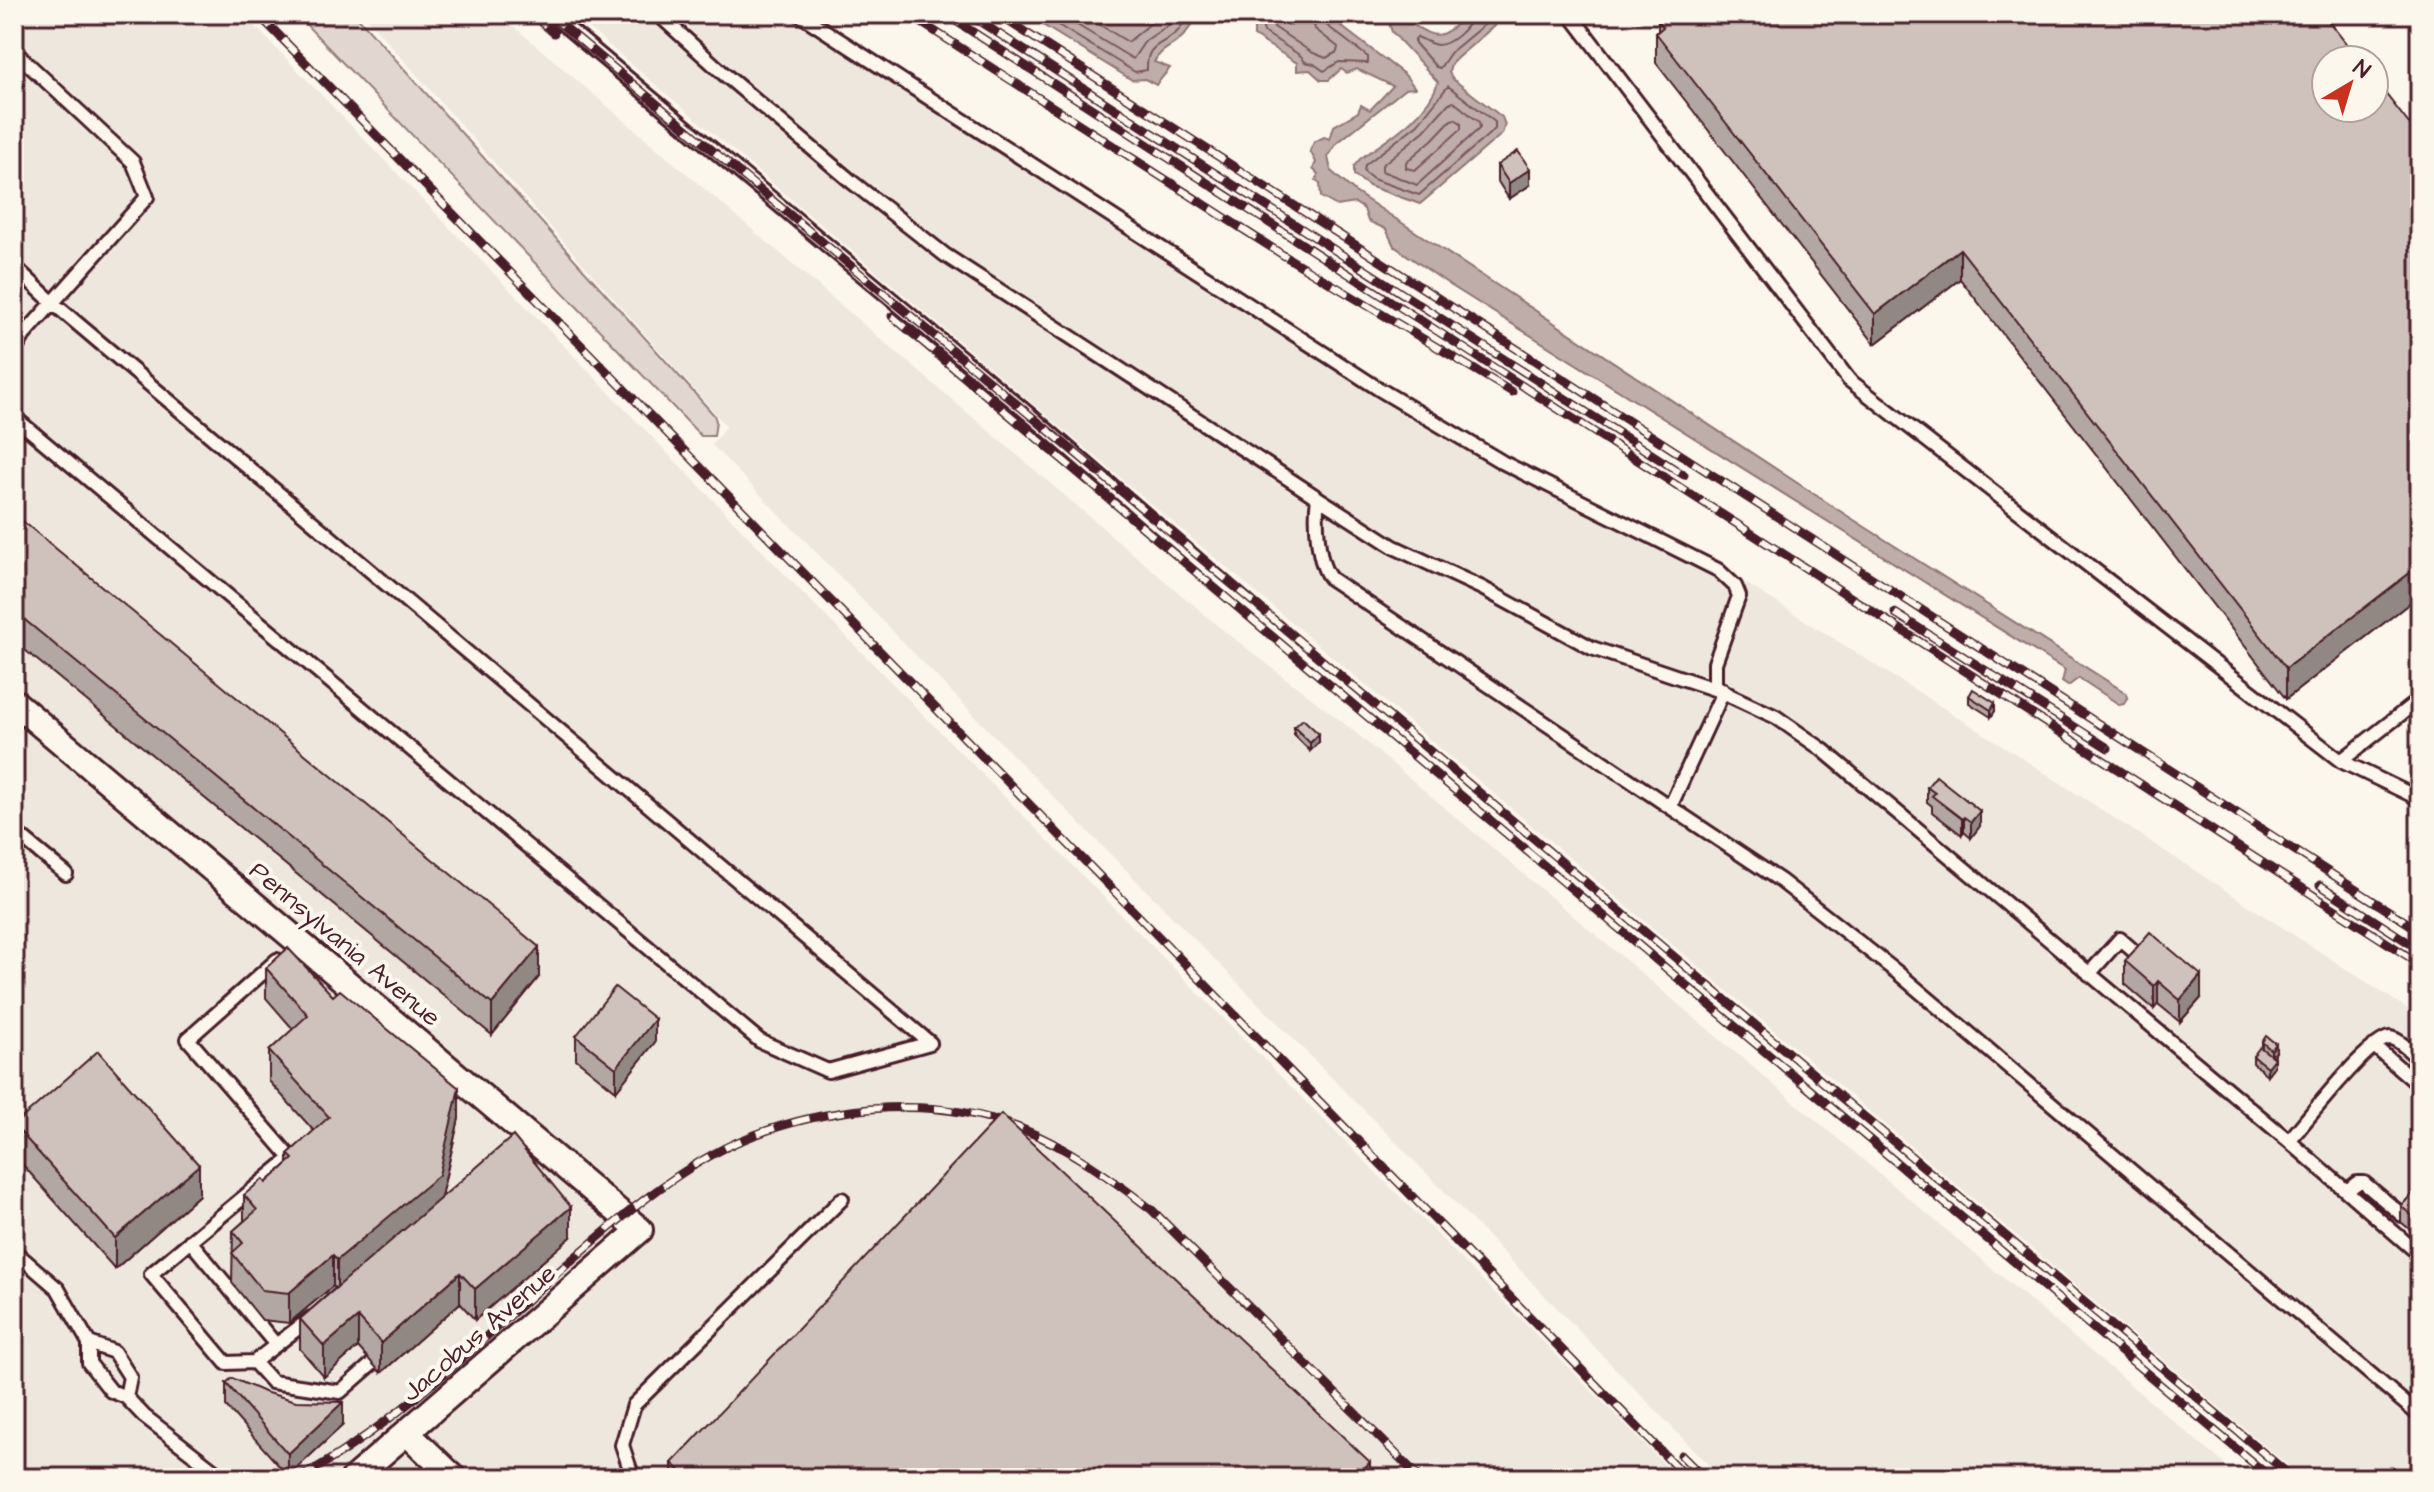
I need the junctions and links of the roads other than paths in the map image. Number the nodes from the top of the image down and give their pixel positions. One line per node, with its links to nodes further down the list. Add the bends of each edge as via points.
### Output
1 (551, 14): 45 (lane)
2 (658, 14): 10 (lane, via 933,246)
3 (799, 14): 11 (lane, via 1414,411 1502,462 1718,570 1739,596 1714,668 1715,685)
4 (1569, 14): 14 (lane, via 1849,380)
5 (14, 51): 7 (lane, via 133,162 147,197)
6 (14, 266): 7 (lane)
7 (53, 303): 8 (lane); 9 (lane, via 930,1043 828,1071 760,1041)
8 (14, 352)
9 (14, 417)
10 (1318, 498): 11 (lane, via 1394,547 1592,648); 16 (lane, via 1323,567 1331,579)
11 (1723, 692): 16 (lane); 21 (lane, via 1776,717 1823,750)
12 (2420, 699): 14 (lane)
13 (14, 702): 19 (street, Pennsylvania Avenue)
14 (2341, 761): 15 (lane)
15 (2420, 799)
16 (1670, 807): 39 (lane, via 1781,881 1898,973)
17 (14, 831): 18 (lane)
18 (66, 874)
19 (296, 940): 29 (street, Pennsylvania Avenue, via 513,1132); 30 (lane, via 188,1039 291,1158)
20 (2145, 961): 21 (lane, via 2120,939)
21 (2089, 974): 25 (lane)
22 (2374, 1046): 23 (lane, via 2394,1039); 24 (lane); 25 (lane)
23 (2420, 1060)
24 (2420, 1086)
25 (2289, 1141): 26 (lane)
26 (2347, 1191): 28 (lane, via 2364,1183); 32 (lane)
27 (842, 1199): 44 (lane, via 634,1405 622,1445)
28 (2402, 1215)
29 (640, 1230): 40 (street, Jacobus Avenue)
30 (190, 1241): 35 (lane); 36 (lane, via 151,1274 226,1363)
31 (14, 1251): 34 (lane, via 58,1289)
32 (2420, 1255)
33 (323, 1309): 35 (lane)
34 (89, 1343): 38 (lane, via 89,1363 111,1391); 38 (lane, via 114,1352 130,1377)
35 (276, 1345): 36 (lane)
36 (254, 1362): 37 (lane, via 272,1382 340,1392)
37 (372, 1364)
38 (126, 1397): 41 (lane)
39 (2420, 1416)
40 (407, 1433): 42 (street, Jacobus Avenue); 43 (street)
41 (224, 1478)
42 (354, 1478)
43 (454, 1478)
44 (633, 1478)
45 (2285, 1478)

